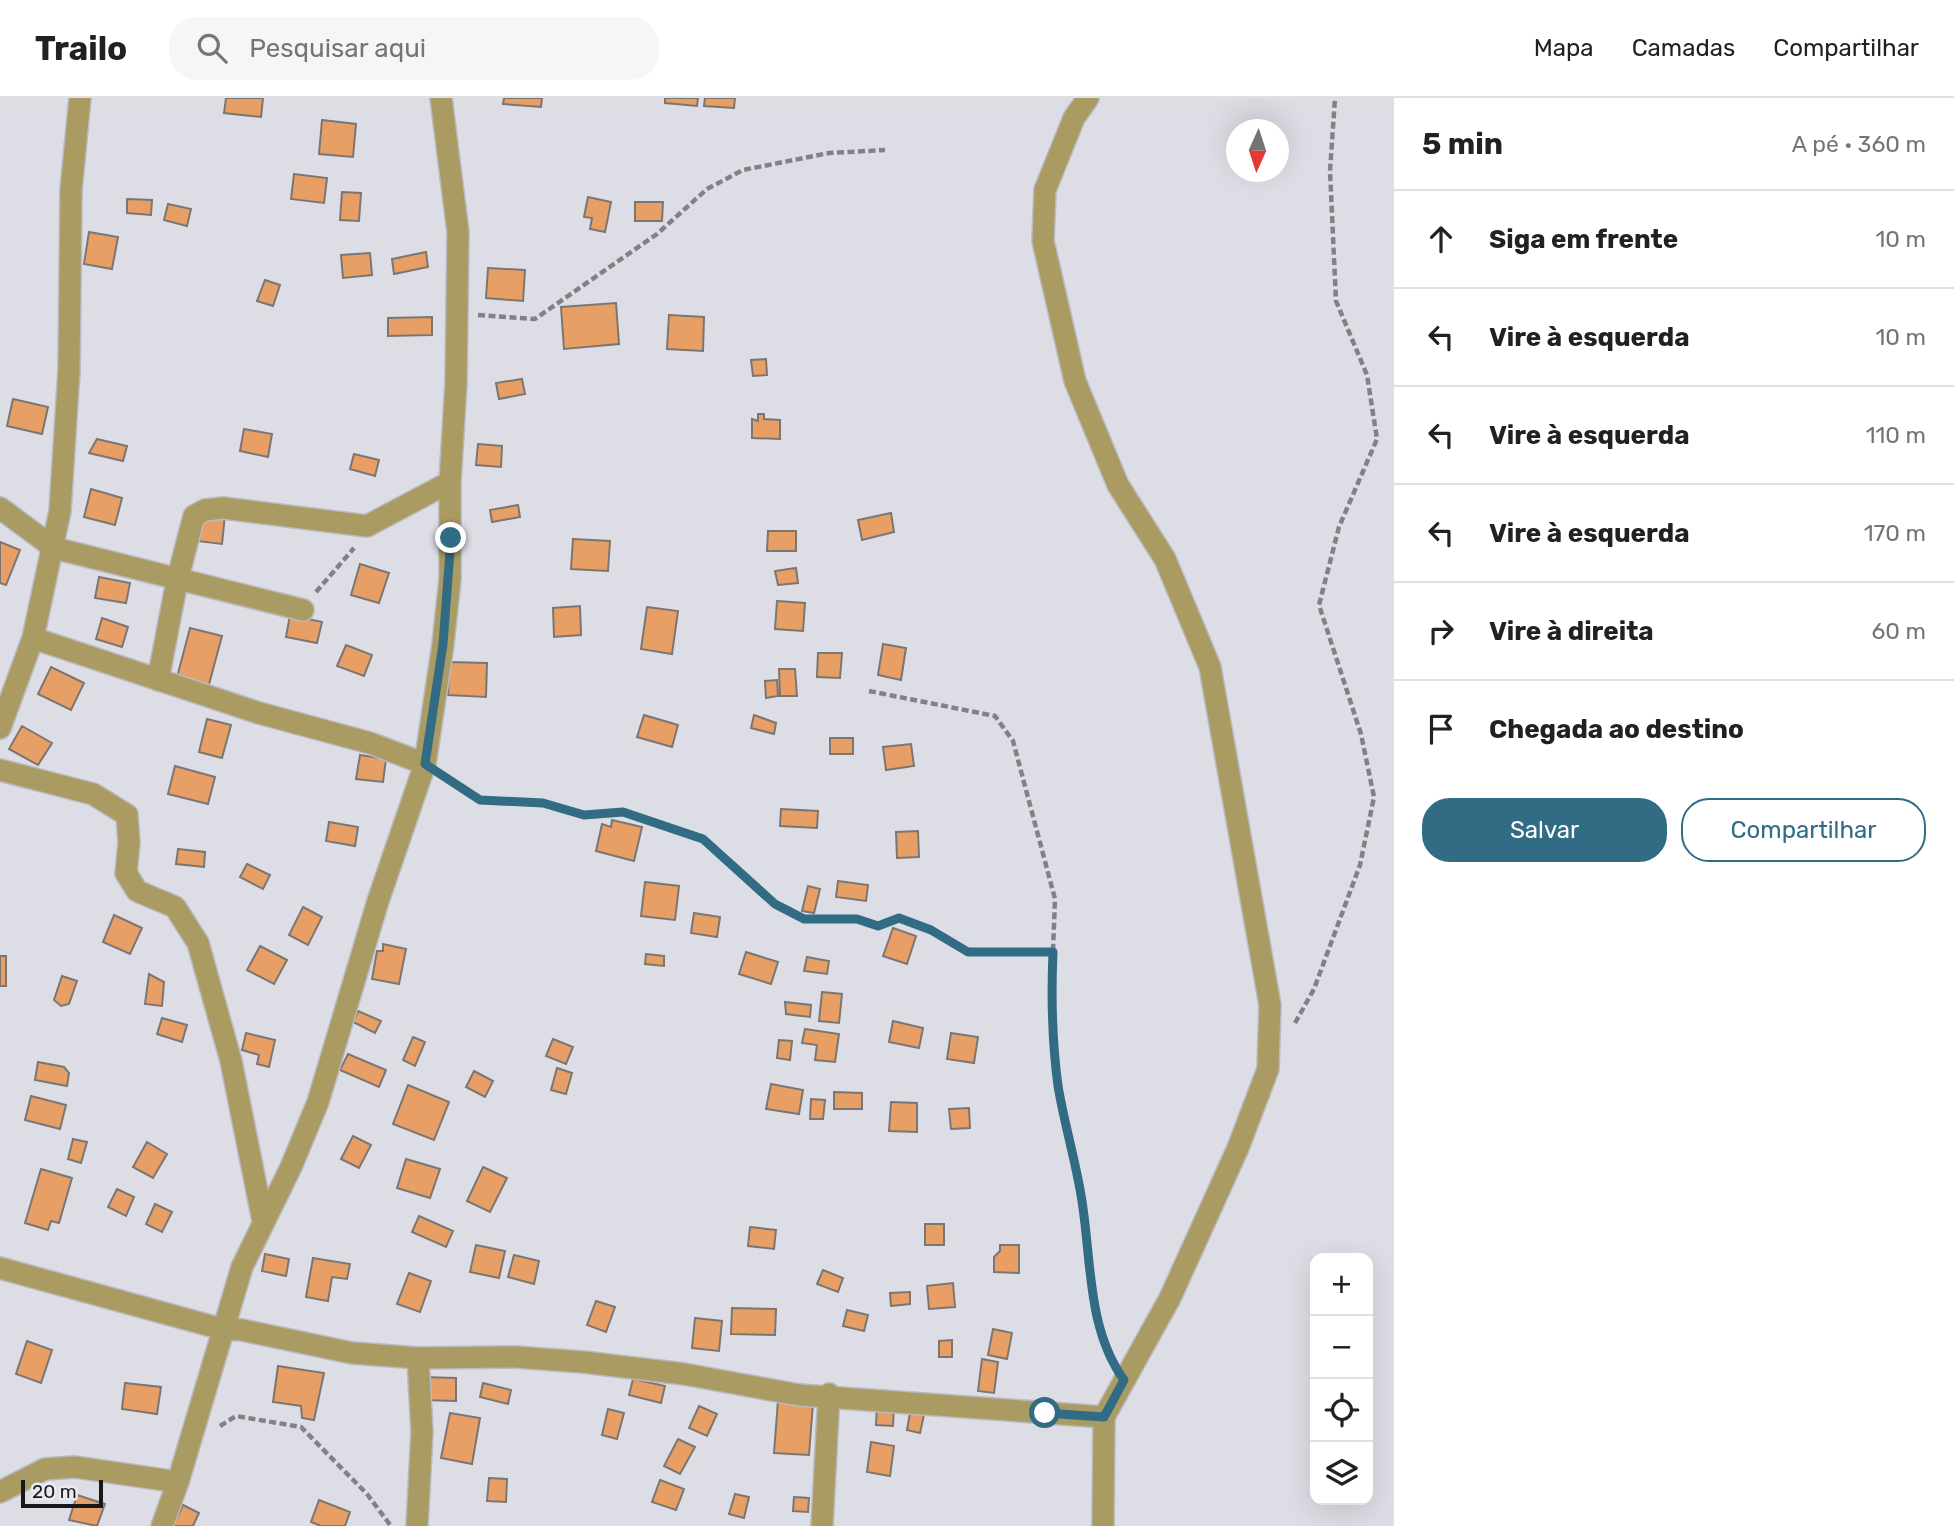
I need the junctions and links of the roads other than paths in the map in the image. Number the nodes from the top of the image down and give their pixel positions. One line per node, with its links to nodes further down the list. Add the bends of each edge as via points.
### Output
1 (80, 98): 6 (street, via 71,190 69,370)
2 (441, 98): 4 (street, via 458,232)
3 (1088, 98): 19 (street, via 1074,118 1045,190 1043,241 1075,381 1118,485 1166,559 1210,667 1270,1005 1268,1069 1238,1148 1170,1297)
4 (450, 482): 7 (street, via 366,526 205,509 194,516); 12 (street, via 450,579)
5 (0, 508): 6 (street)
6 (54, 548): 7 (street); 9 (street)
7 (177, 581): 8 (street); 10 (street)
8 (303, 610)
9 (33, 638): 10 (street); 11 (street)
10 (158, 680): 12 (street, via 370,743)
11 (0, 729)
12 (425, 764): 14 (street, via 318,1102)
13 (0, 770): 14 (street, via 93,794 127,814 125,873 137,891 175,907 198,943 231,1061)
14 (263, 1222): 16 (street, via 242,1267)
15 (0, 1268): 16 (street)
16 (222, 1329): 17 (street, via 352,1353); 20 (street)
17 (418, 1358): 18 (street, via 583,1362 799,1395); 23 (street, via 422,1432)
18 (829, 1394): 19 (street); 24 (street)
19 (1104, 1417): 25 (street)
20 (178, 1482): 21 (street, via 75,1467 45,1469); 22 (street)
21 (0, 1492)
22 (162, 1526)
23 (417, 1526)
24 (822, 1526)
25 (1103, 1526)

